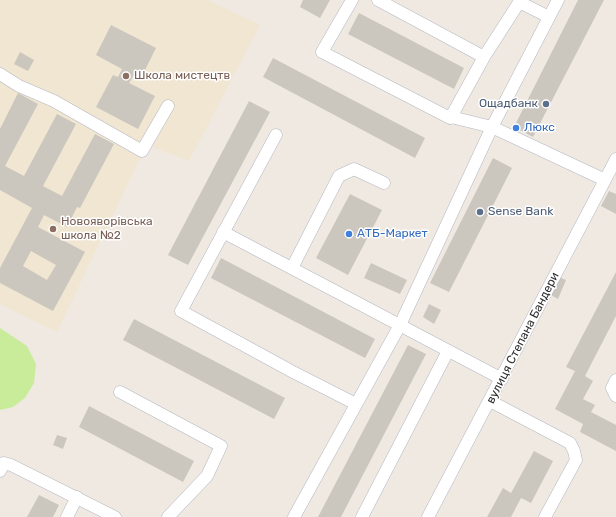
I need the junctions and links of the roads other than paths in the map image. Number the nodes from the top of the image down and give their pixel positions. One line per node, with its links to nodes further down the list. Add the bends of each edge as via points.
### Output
1 (352, 0): 8 (street, via 322,52)
2 (378, 0): 5 (street)
3 (558, 0): 4 (street)
4 (549, 17): 5 (street, via 518,4); 9 (street)
5 (484, 57): 8 (street)
6 (0, 74): 7 (street, via 19,86 54,101 142,151)
7 (168, 106)
8 (451, 117): 9 (street)
9 (492, 127): 12 (street); 16 (street)
10 (276, 135): 14 (street)
11 (616, 159): 12 (street, вулиця Степана Бандери)
12 (605, 180): 18 (street, вулиця Степана Бандери)
13 (384, 183): 15 (street, via 354,169 339,176)
14 (223, 232): 15 (street); 23 (street, via 181,311)
15 (292, 268): 16 (street)
16 (400, 325): 17 (street); 23 (street)
17 (448, 351): 18 (street); 30 (street)
18 (502, 379): 22 (street, вулиця Степана Бандери)
19 (616, 380): 21 (street, via 612,388)
20 (120, 392): 28 (street, via 221,446 207,476)
21 (616, 396)
22 (490, 401): 31 (street, вулиця Степана Бандери); 32 (street, via 570,443 574,451 576,460)
23 (356, 404): 29 (street)
24 (0, 471): 25 (street, via 4,463 11,465)
25 (77, 497): 26 (street); 27 (street)
26 (67, 517)
27 (115, 517)
28 (168, 517)
29 (294, 517)
30 (362, 517)
31 (428, 517)
32 (545, 517)

